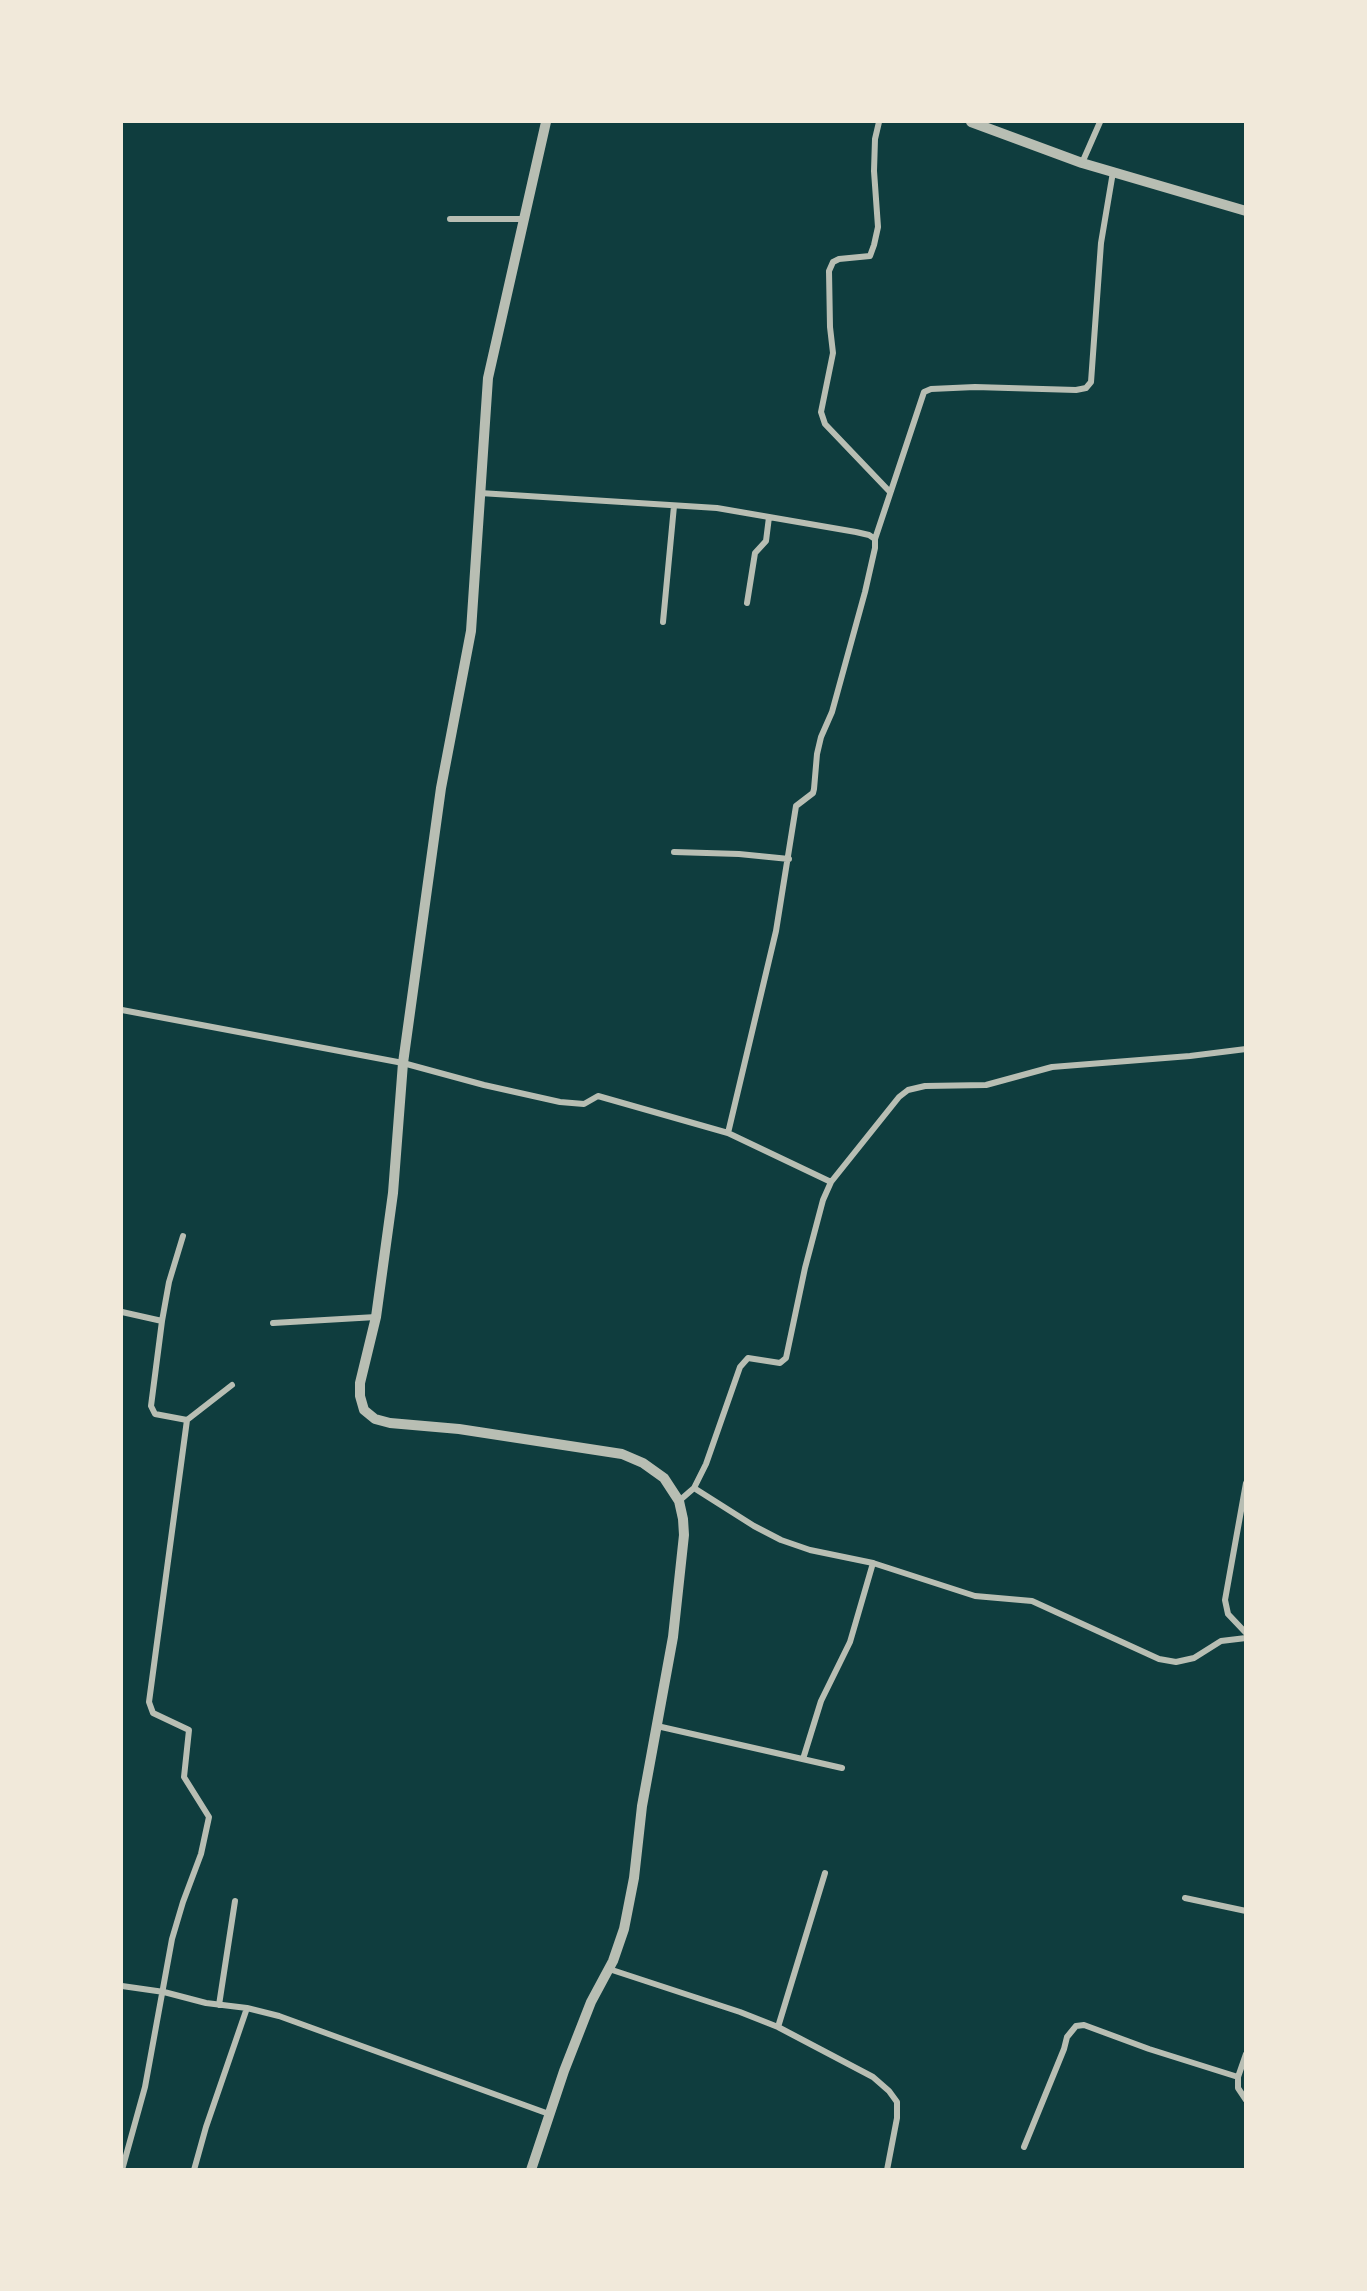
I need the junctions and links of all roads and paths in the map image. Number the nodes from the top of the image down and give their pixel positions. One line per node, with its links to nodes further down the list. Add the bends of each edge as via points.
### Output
1 (546, 122): 9 (street)
2 (879, 122): 10 (street, via 874,171 878,228 874,245 870,256 839,259 829,271 833,353 821,412 825,424)
3 (972, 122): 5 (street)
4 (1100, 122): 5 (street)
5 (1082, 163): 6 (street)
6 (1113, 172): 7 (street); 10 (street, via 1101,243 1091,382 1076,390 975,387 924,392)
7 (1245, 211)
8 (450, 219): 9 (street)
9 (525, 219): 11 (street, via 488,378)
10 (890, 492): 14 (street)
11 (480, 493): 12 (street); 21 (street, via 471,631 441,788)
12 (674, 506): 13 (street); 16 (street)
13 (769, 517): 14 (street); 15 (street, via 766,541 755,553)
14 (875, 539): 18 (street, via 865,592 819,746 813,793 796,806)
15 (747, 603)
16 (663, 622)
17 (674, 852): 18 (street)
18 (789, 859): 22 (street, via 776,932)
19 (122, 1010): 21 (street)
20 (1245, 1049): 23 (street, via 1052,1067 986,1085 908,1090 881,1117)
21 (403, 1063): 22 (street, via 560,1102 584,1104 598,1096); 26 (street, via 393,1193)
22 (728, 1133): 23 (street)
23 (831, 1182): 32 (street, via 805,1268 786,1358 780,1364 748,1358 740,1367)
24 (183, 1236): 27 (street)
25 (122, 1312): 27 (street)
26 (376, 1317): 28 (street); 33 (street, via 360,1383 364,1410 375,1419 622,1454 664,1478)
27 (162, 1321): 30 (street, via 152,1410 162,1416)
28 (273, 1323)
29 (232, 1385): 30 (street)
30 (187, 1420): 46 (street, via 149,1702 153,1713 189,1730 184,1777 208,1817 201,1854 172,1939)
31 (1245, 1483): 35 (street, via 1225,1600 1228,1614)
32 (694, 1488): 33 (street); 34 (street, via 781,1540)
33 (679, 1501): 37 (street, via 684,1535 673,1637)
34 (873, 1563): 36 (street, via 975,1596 1032,1601 1159,1659 1176,1662 1194,1658 1221,1641); 38 (street, via 850,1642 818,1708)
35 (1245, 1633)
36 (1245, 1638)
37 (657, 1726): 38 (street); 44 (street, via 624,1929)
38 (803, 1759): 39 (street)
39 (842, 1768)
40 (825, 1873): 49 (street)
41 (1185, 1898): 43 (street)
42 (235, 1901): 47 (street)
43 (1245, 1911)
44 (609, 1969): 49 (street); 53 (street, via 591,2002)
45 (122, 1986): 46 (street)
46 (164, 1992): 47 (street); 55 (street, via 145,2087)
47 (219, 2005): 48 (street)
48 (247, 2008): 53 (street, via 279,2016); 56 (street)
49 (778, 2027): 58 (street, via 873,2077 889,2091 897,2102 897,2118)
50 (1245, 2054): 51 (street)
51 (1238, 2077): 52 (street, via 1238,2088); 54 (street, via 1084,2025 1076,2026 1067,2037)
52 (1245, 2100)
53 (549, 2114): 57 (street)
54 (1024, 2147)
55 (122, 2169)
56 (194, 2169)
57 (531, 2169)
58 (887, 2169)

